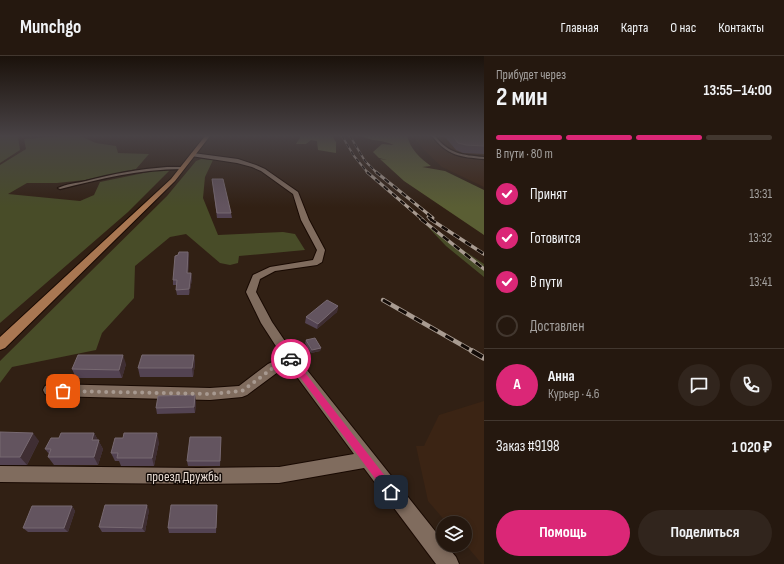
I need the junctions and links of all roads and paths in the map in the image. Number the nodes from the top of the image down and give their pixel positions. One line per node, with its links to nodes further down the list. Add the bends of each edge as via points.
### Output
1 (189, 160): 3 (main road)
2 (228, 160): 6 (street, via 263,170 296,193 305,220 321,250 316,262 273,269 256,277 251,292 260,313)
3 (182, 168): 4 (lane, via 156,168 98,178); 5 (main road, via 96,255)
4 (60, 188)
5 (0, 345)
6 (291, 359): 7 (street, via 273,368 242,391 210,394); 8 (street)
7 (50, 390)
8 (367, 460): 9 (street, проезд Дружбы, via 278,475); 10 (street)
9 (0, 474)
10 (449, 564)

